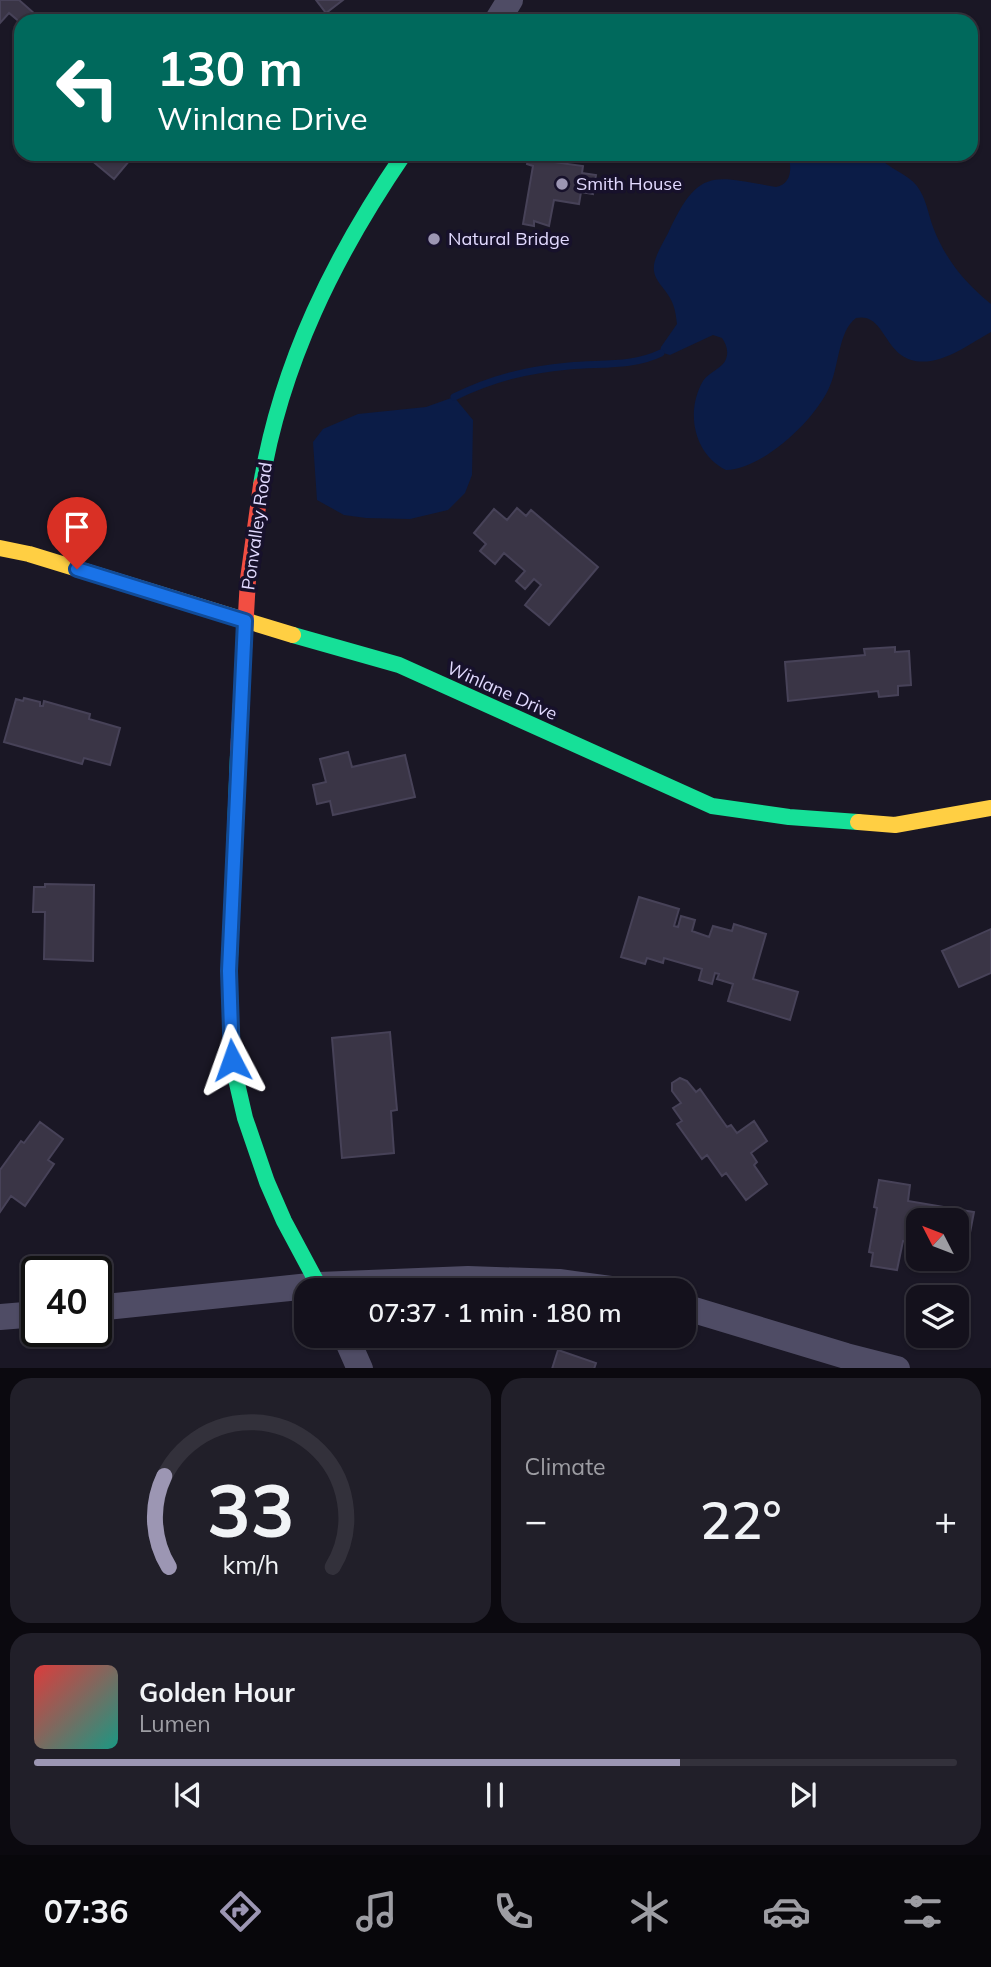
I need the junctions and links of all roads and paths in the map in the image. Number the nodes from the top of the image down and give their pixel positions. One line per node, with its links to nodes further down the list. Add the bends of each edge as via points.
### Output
1 (399, 161): 3 (street, Ponvalley Road, via 342,250 299,344 267,453)
2 (0, 548): 3 (street, Winlane Drive)
3 (245, 621): 4 (street, Winlane Drive, via 399,665 712,806 895,825); 5 (street, Ponvalley Road, via 230,936 232,1060 236,1085 278,1209)
4 (991, 808)
5 (315, 1278)
6 (294, 1289): 7 (street)
7 (112, 1306)
8 (696, 1311): 13 (street)
9 (21, 1315): 10 (street)
10 (0, 1317)
11 (351, 1348): 12 (street)
12 (360, 1368)
13 (897, 1368)

